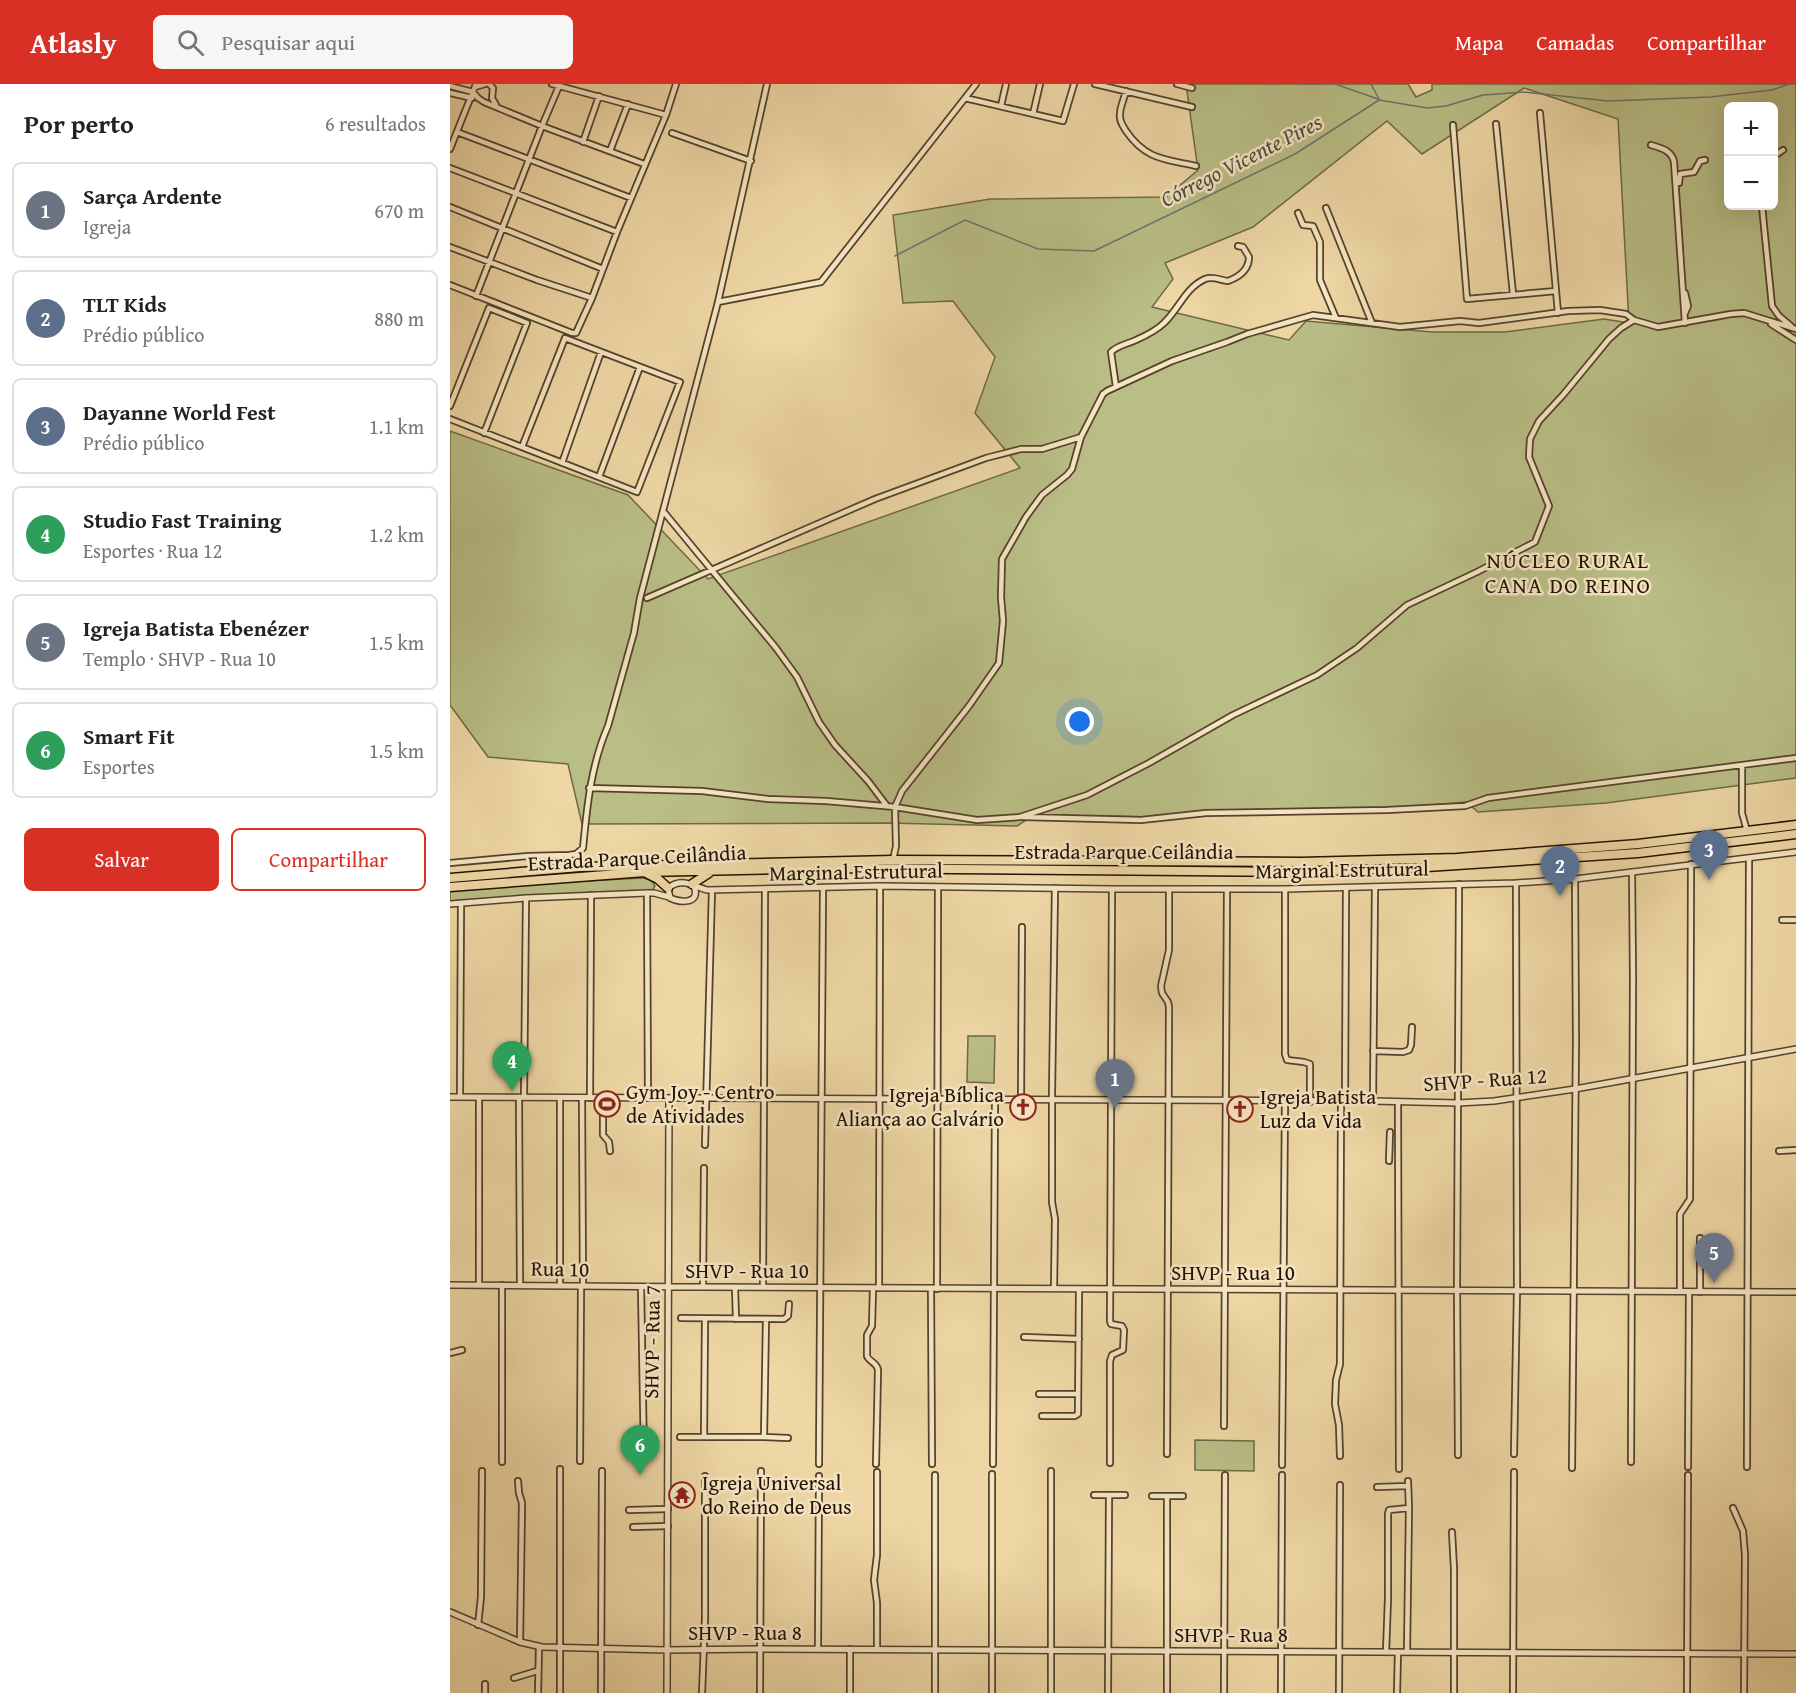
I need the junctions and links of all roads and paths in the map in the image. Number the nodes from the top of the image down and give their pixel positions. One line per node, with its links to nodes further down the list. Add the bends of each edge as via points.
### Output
1 (487, 84): 13 (street); 22 (street, via 493,88)
2 (552, 84): 12 (street)
3 (676, 84): 31 (street)
4 (767, 84): 45 (street)
5 (976, 84): 23 (street)
6 (1006, 84): 27 (street)
7 (1040, 84): 30 (street)
8 (1074, 84): 30 (street, via 1063,121)
9 (1095, 84): 16 (street)
10 (1177, 84): 14 (street)
11 (450, 86): 15 (street)
12 (559, 86): 18 (street); 34 (street)
13 (475, 87): 15 (street); 20 (street); 21 (street)
14 (1192, 88)
15 (466, 90): 19 (street)
16 (1126, 91): 28 (street); 47 (street, via 1119,116 1137,145 1155,156)
17 (450, 93): 19 (street)
18 (599, 96): 25 (street); 37 (street)
19 (464, 97): 20 (street)
20 (471, 98): 21 (street); 35 (street)
21 (478, 98): 24 (street)
22 (492, 98): 24 (street); 26 (street)
23 (965, 98): 27 (street); 66 (street, via 821,282)
24 (484, 102): 26 (street)
25 (628, 104): 31 (street); 41 (street)
26 (497, 106): 34 (street)
27 (1001, 106): 30 (street)
28 (1192, 107)
29 (1540, 113): 62 (street)
30 (1033, 114)
31 (666, 115): 46 (street)
32 (1496, 124): 63 (street)
33 (1453, 125): 63 (street, via 1467,299)
34 (542, 126): 37 (street); 43 (street)
35 (457, 132): 39 (street); 43 (street)
36 (672, 133): 45 (street)
37 (583, 142): 41 (street)
38 (1652, 145): 68 (street, via 1673,156)
39 (450, 149)
40 (1783, 150): 42 (street)
41 (610, 151): 46 (street)
42 (1778, 153)
43 (529, 160): 49 (street); 50 (street)
44 (1705, 160): 68 (street, via 1700,161 1694,172 1678,177 1688,306)
45 (751, 161): 66 (street)
46 (644, 164): 50 (street)
47 (1196, 166)
48 (450, 168): 49 (street)
49 (515, 194): 55 (street); 56 (street)
50 (631, 198): 56 (street)
51 (450, 207): 55 (street)
52 (1326, 208): 72 (street)
53 (1762, 210): 74 (street, via 1772,306)
54 (1298, 213): 69 (street, via 1303,225 1313,226 1319,237 1320,280)
55 (502, 227): 59 (street); 60 (street)
56 (616, 232): 60 (street)
57 (1238, 246): 78 (street, via 1249,257 1245,271 1228,281 1213,277 1200,282 1187,292 1164,323 1137,340 1114,348 1111,352)
58 (450, 247): 59 (street)
59 (489, 262): 64 (street); 65 (street)
60 (603, 268): 65 (street)
61 (450, 285): 64 (street)
62 (1556, 291): 63 (street); 67 (street)
63 (1513, 294)
64 (476, 296): 65 (street, via 572,333 578,330)
65 (592, 298)
66 (718, 302): 86 (street)
67 (1558, 313): 70 (street, via 1600,310 1626,314); 72 (street, via 1479,323 1400,327)
68 (1685, 313): 73 (street)
69 (1336, 318): 72 (street); 78 (street, via 1313,315 1247,334 1172,361)
70 (1634, 320): 73 (street, via 1658,327); 94 (street, via 1609,339 1539,420 1530,439 1529,457 1549,506 1535,542 1407,605 1357,648 1317,675 1233,714 1087,795)
71 (1767, 321): 73 (street, via 1744,313); 74 (street); 75 (street)
72 (1372, 323)
73 (1685, 323)
74 (1794, 328)
75 (1796, 340)
76 (601, 352): 77 (street); 83 (street, via 565,338); 84 (street)
77 (640, 367): 85 (street); 85 (street, via 680,382 637,492)
78 (1116, 387): 82 (street, via 1103,394)
79 (450, 406): 81 (street, via 489,308 527,323)
80 (450, 420): 81 (street)
81 (484, 433): 83 (street)
82 (1081, 437): 87 (street, via 1042,449 1021,449 987,458); 93 (street, via 1072,469 1042,495 1002,559 999,663 902,791)
83 (522, 447): 84 (street)
84 (562, 463): 85 (street)
85 (599, 477)
86 (663, 511): 87 (street); 91 (street, via 634,633)
87 (712, 569): 88 (street); 92 (street, via 797,677 835,745)
88 (647, 598)
89 (1796, 758): 90 (street)
90 (1742, 765): 94 (street, via 1488,798 1465,806 1206,813 1141,820); 96 (street, via 1742,813)
91 (589, 788): 92 (street, via 702,791); 98 (street)
92 (888, 807): 93 (street)
93 (895, 807): 94 (street, via 977,820); 101 (street)
94 (1020, 817)
95 (1796, 825): 96 (highway, Estrada Parque Ceilândia)
96 (1747, 831): 101 (highway, Estrada Parque Ceilândia, via 1638,844 1445,858 1301,862)
97 (1796, 834): 105 (highway, Estrada Parque Ceilândia, via 1638,853 1494,864 1313,871 838,868)
98 (580, 852): 102 (street); 104 (street)
99 (1796, 852): 100 (street, Marginal Estrutural)
100 (1749, 858): 103 (street, Marginal Estrutural); 141 (street)
101 (893, 860): 104 (highway, Estrada Parque Ceilândia)
102 (450, 863)
103 (1691, 864): 106 (street, Marginal Estrutural); 142 (street)
104 (580, 867): 109 (highway, Estrada Parque Ceilândia)
105 (719, 871): 107 (highway); 108 (highway, Estrada Parque Ceilândia)
106 (1632, 872): 110 (street, Marginal Estrutural); 143 (street)
107 (709, 873): 113 (highway); 126 (street, via 705,879)
108 (648, 874): 115 (highway, Estrada Parque Ceilândia); 118 (highway); 128 (street, via 658,884)
109 (450, 878)
110 (1575, 879): 111 (street, Marginal Estrutural); 144 (street)
111 (1516, 883): 112 (street, Marginal Estrutural); 147 (street)
112 (1459, 884): 117 (street, Marginal Estrutural); 172 (street)
113 (693, 885): 118 (street, via 677,883); 126 (street, Marginal Estrutural); 130 (street)
114 (880, 886): 116 (street, Marginal Estrutural); 119 (street, Marginal Estrutural); 159 (street)
115 (450, 887)
116 (938, 887): 120 (street, Marginal Estrutural); 161 (street)
117 (1375, 887): 121 (street, Marginal Estrutural); 140 (street)
118 (668, 888): 128 (street); 132 (street)
119 (823, 888): 127 (street, Marginal Estrutural); 158 (street)
120 (1056, 888): 122 (street, Marginal Estrutural); 163 (street)
121 (1346, 888): 125 (street, Marginal Estrutural); 170 (street)
122 (1112, 889): 123 (street, Marginal Estrutural); 164 (street)
123 (1169, 889): 124 (street, Marginal Estrutural); 165 (street, via 1169,950 1161,986 1169,1007)
124 (1227, 889): 125 (street, Marginal Estrutural); 166 (street)
125 (1286, 889): 169 (street, via 1285,1054 1287,1060 1310,1064)
126 (708, 890): 127 (street, Marginal Estrutural); 130 (street, Marginal Estrutural); 156 (street)
127 (765, 890): 157 (street)
128 (652, 893): 129 (street); 132 (street); 154 (street)
129 (591, 895): 131 (street); 152 (street)
130 (695, 896): 132 (street, via 685,901)
131 (526, 898): 133 (street); 149 (street)
132 (670, 898)
133 (461, 903): 134 (street); 146 (street)
134 (450, 904)
135 (1782, 920): 136 (street)
136 (1796, 920)
137 (1022, 927): 162 (street)
138 (1412, 1027): 140 (street, via 1409,1050)
139 (1796, 1049): 141 (street, SHVP - Rua 12)
140 (1373, 1051): 168 (street)
141 (1749, 1058): 142 (street, SHVP - Rua 12); 211 (street)
142 (1690, 1069): 143 (street, SHVP - Rua 12); 208 (street, via 1690,1199 1680,1214)
143 (1632, 1079): 144 (street, SHVP - Rua 12); 207 (street)
144 (1575, 1089): 147 (street, SHVP - Rua 12); 206 (street)
145 (450, 1097): 146 (street, SHVP - Rua 12)
146 (460, 1097): 148 (street, SHVP - Rua 12)
147 (1516, 1097): 172 (street, SHVP - Rua 12); 205 (street)
148 (479, 1098): 149 (street, SHVP - Rua 12); 182 (street)
149 (522, 1098): 150 (street, SHVP - Rua 12); 184 (street)
150 (560, 1098): 151 (street, SHVP - Rua 12); 185 (street)
151 (582, 1098): 152 (street, SHVP - Rua 12); 186 (street)
152 (590, 1098): 153 (street, SHVP - Rua 12)
153 (603, 1098): 154 (street, SHVP - Rua 12); 176 (street, via 603,1135)
154 (648, 1098): 155 (street, SHVP - Rua 12)
155 (669, 1098): 156 (street, SHVP - Rua 12); 188 (street, SHVP - Rua 7)
156 (705, 1098): 157 (street, SHVP - Rua 12); 174 (street)
157 (763, 1098): 158 (street, SHVP - Rua 12); 191 (street)
158 (822, 1099): 159 (street, SHVP - Rua 12); 192 (street)
159 (879, 1099): 161 (street, SHVP - Rua 12); 193 (street)
160 (995, 1099): 161 (street, SHVP - Rua 12); 162 (street, SHVP - Rua 12); 195 (street)
161 (937, 1100): 194 (street)
162 (1021, 1100): 163 (street, SHVP - Rua 12)
163 (1052, 1100): 164 (street, SHVP - Rua 12); 196 (street)
164 (1111, 1101): 165 (street, SHVP - Rua 12); 198 (street)
165 (1169, 1101): 166 (street, SHVP - Rua 12); 199 (street)
166 (1225, 1101): 167 (street, SHVP - Rua 12); 200 (street)
167 (1285, 1101): 169 (street, SHVP - Rua 12); 201 (street)
168 (1373, 1101): 170 (street, SHVP - Rua 12); 171 (street, SHVP - Rua 12)
169 (1310, 1102): 170 (street, SHVP - Rua 12)
170 (1343, 1102): 202 (street)
171 (1398, 1102): 172 (street, SHVP - Rua 12); 178 (street)
172 (1458, 1103): 204 (street)
173 (1390, 1132): 178 (street, via 1389,1158)
174 (705, 1145)
175 (1796, 1150): 177 (street)
176 (610, 1151)
177 (1779, 1151)
178 (1398, 1156): 203 (street)
179 (704, 1168): 189 (street)
180 (1700, 1238): 210 (street)
181 (450, 1285): 182 (street, Rua 10)
182 (479, 1285): 183 (street, Rua 10)
183 (502, 1285): 184 (street, Rua 10); 236 (street)
184 (520, 1285): 185 (street, Rua 10)
185 (560, 1286): 186 (street, Rua 10)
186 (582, 1286): 187 (street, Rua 10); 235 (street)
187 (641, 1287): 188 (street, Rua 10); 233 (street)
188 (669, 1287): 189 (street, SHVP - Rua 10); 273 (street, SHVP - Rua 7)
189 (703, 1287): 190 (street, SHVP - Rua 10)
190 (735, 1287): 191 (street, SHVP - Rua 10); 216 (street)
191 (763, 1287): 192 (street, SHVP - Rua 10)
192 (820, 1287): 193 (street, SHVP - Rua 10); 239 (street)
193 (876, 1288): 194 (street, SHVP - Rua 10); 240 (street, via 872,1326 867,1335 867,1356 878,1370)
194 (934, 1288): 195 (street, SHVP - Rua 10); 241 (street)
195 (994, 1288): 196 (street, SHVP - Rua 10); 242 (street)
196 (1054, 1288): 197 (street, SHVP - Rua 10)
197 (1079, 1289): 198 (street, SHVP - Rua 10); 219 (street)
198 (1110, 1289): 199 (street, SHVP - Rua 10); 238 (street, via 1110,1323 1124,1330 1123,1350 1112,1354 1110,1361)
199 (1168, 1289): 200 (street, SHVP - Rua 10); 230 (street)
200 (1226, 1289): 201 (street, SHVP - Rua 10); 225 (street)
201 (1283, 1290): 202 (street, SHVP - Rua 10); 243 (street)
202 (1341, 1290): 203 (street, SHVP - Rua 10); 234 (street, via 1335,1404)
203 (1399, 1290): 204 (street, SHVP - Rua 10); 248 (street)
204 (1457, 1290): 205 (street, SHVP - Rua 10); 232 (street)
205 (1517, 1290): 206 (street, SHVP - Rua 10); 231 (street)
206 (1573, 1291): 207 (street, SHVP - Rua 10); 246 (street)
207 (1632, 1291): 208 (street, SHVP - Rua 10); 237 (street)
208 (1680, 1291): 209 (street, SHVP - Rua 10)
209 (1689, 1292): 210 (street, SHVP - Rua 10); 244 (street)
210 (1700, 1292): 211 (street, SHVP - Rua 10)
211 (1747, 1292): 212 (street, SHVP - Rua 10); 245 (street)
212 (1796, 1292)
213 (789, 1304): 217 (street, via 787,1318)
214 (681, 1318): 215 (street)
215 (705, 1319): 216 (street); 227 (street)
216 (736, 1319): 217 (street)
217 (766, 1319): 228 (street)
218 (1024, 1337): 219 (street)
219 (1079, 1339): 223 (street)
220 (462, 1350): 221 (street)
221 (450, 1353)
222 (1039, 1394): 223 (street)
223 (1078, 1394): 224 (street, via 1076,1416)
224 (1042, 1416)
225 (1224, 1426)
226 (680, 1437): 227 (street)
227 (704, 1437): 228 (street)
228 (764, 1437): 229 (street)
229 (788, 1438)
230 (1167, 1454)
231 (1515, 1454)
232 (1458, 1455)
233 (645, 1456)
234 (1340, 1456)
235 (580, 1461)
236 (502, 1462)
237 (1631, 1462)
238 (1110, 1463)
239 (819, 1464)
240 (876, 1464)
241 (932, 1464)
242 (993, 1464)
243 (1282, 1465)
244 (1688, 1467)
245 (1747, 1467)
246 (1572, 1468)
247 (560, 1469): 282 (street)
248 (1399, 1469)
249 (482, 1471): 279 (street)
250 (602, 1471): 283 (street)
251 (761, 1471): 284 (street)
252 (1051, 1471): 292 (street)
253 (878, 1472): 288 (street, via 874,1580)
254 (1514, 1472): 302 (street)
255 (935, 1474): 290 (street)
256 (992, 1474): 291 (street)
257 (1225, 1475): 294 (street)
258 (1282, 1475): 296 (street)
259 (1688, 1475): 303 (street)
260 (705, 1476): 285 (street)
261 (819, 1476): 286 (street)
262 (518, 1481): 280 (street, via 522,1503)
263 (1341, 1485): 297 (street)
264 (1377, 1487): 271 (street, via 1408,1484)
265 (1094, 1495): 266 (street)
266 (1109, 1495): 267 (street); 293 (street)
267 (1125, 1495)
268 (1167, 1496): 269 (street); 270 (street); 295 (street)
269 (1183, 1496)
270 (1152, 1497)
271 (1409, 1508): 298 (street, via 1389,1510 1388,1514); 300 (street)
272 (1733, 1508): 304 (street, via 1745,1547)
273 (668, 1509): 274 (street); 275 (street, SHVP - Rua 7)
274 (629, 1510)
275 (668, 1526): 276 (street); 289 (street, SHVP - Rua 7)
276 (633, 1527)
277 (1452, 1532): 301 (street)
278 (450, 1612): 279 (street, SHVP - Rua 8)
279 (478, 1624): 280 (street, SHVP - Rua 8)
280 (520, 1642): 281 (street, SHVP - Rua 8)
281 (539, 1647): 282 (street, SHVP - Rua 8); 306 (street)
282 (561, 1647): 283 (street, SHVP - Rua 8); 311 (street)
283 (601, 1648): 289 (street, SHVP - Rua 8); 312 (street)
284 (761, 1648): 285 (street, SHVP - Rua 8); 286 (street, SHVP - Rua 8); 315 (street)
285 (704, 1649): 289 (street, SHVP - Rua 8); 314 (street)
286 (818, 1649): 287 (street, SHVP - Rua 8)
287 (850, 1649): 288 (street, SHVP - Rua 8); 316 (street)
288 (877, 1649): 290 (street, SHVP - Rua 8)
289 (666, 1650): 313 (street, SHVP - Rua 7)
290 (935, 1650): 291 (street, SHVP - Rua 8); 317 (street)
291 (993, 1650): 292 (street, SHVP - Rua 8); 318 (street)
292 (1052, 1651): 293 (street, SHVP - Rua 8); 319 (street)
293 (1108, 1651): 295 (street, SHVP - Rua 8); 320 (street)
294 (1224, 1651): 295 (street, SHVP - Rua 8); 296 (street, SHVP - Rua 8); 322 (street)
295 (1166, 1652): 321 (street)
296 (1282, 1652): 297 (street, SHVP - Rua 8); 323 (street)
297 (1340, 1652): 298 (street, SHVP - Rua 8); 324 (street)
298 (1386, 1652): 299 (street, SHVP - Rua 8)
299 (1398, 1652): 300 (street, SHVP - Rua 8); 325 (street)
300 (1407, 1652): 301 (street, SHVP - Rua 8)
301 (1454, 1652): 302 (street, SHVP - Rua 8); 326 (street)
302 (1514, 1653): 303 (street, SHVP - Rua 8); 327 (street)
303 (1687, 1654): 304 (street, SHVP - Rua 8); 328 (street)
304 (1744, 1654): 305 (street, SHVP - Rua 8); 329 (street)
305 (1796, 1654)
306 (537, 1671): 307 (street); 310 (street)
307 (514, 1678)
308 (485, 1684): 309 (street)
309 (485, 1693)
310 (538, 1693)
311 (560, 1693)
312 (601, 1693)
313 (667, 1693)
314 (702, 1693)
315 (760, 1693)
316 (850, 1693)
317 (934, 1693)
318 (992, 1693)
319 (1051, 1693)
320 (1108, 1693)
321 (1167, 1693)
322 (1224, 1693)
323 (1281, 1693)
324 (1339, 1693)
325 (1397, 1693)
326 (1454, 1693)
327 (1513, 1693)
328 (1687, 1693)
329 (1744, 1693)

